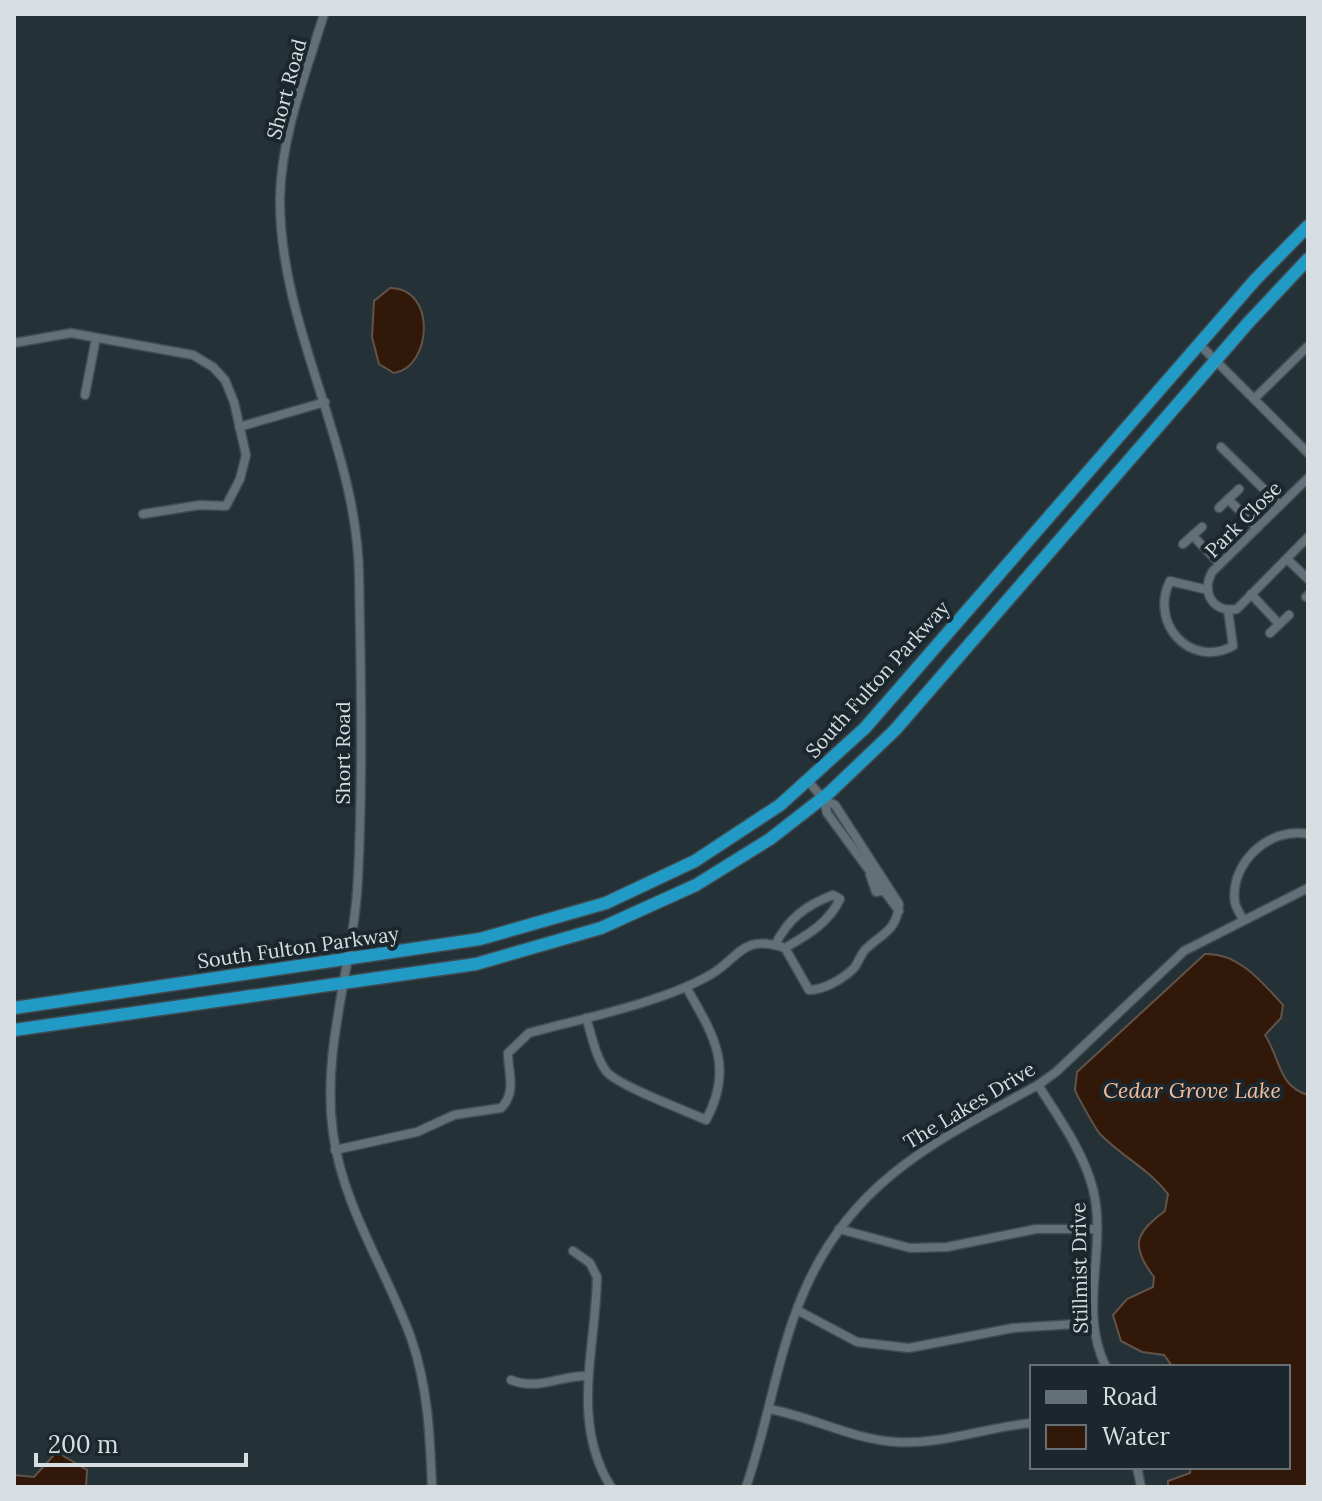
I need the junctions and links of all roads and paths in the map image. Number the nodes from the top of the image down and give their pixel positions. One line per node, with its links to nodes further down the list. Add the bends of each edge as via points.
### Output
1 (324, 14): 11 (street, Short Road, via 286,153 280,201 292,291)
2 (1308, 226): 6 (highway, South Fulton Parkway)
3 (1308, 259): 8 (highway, South Fulton Parkway)
4 (96, 338): 5 (street, via 71,333); 9 (street); 12 (street, via 193,355 213,367 225,380)
5 (14, 343)
6 (1200, 345): 8 (street); 35 (highway, South Fulton Parkway, via 938,647)
7 (1308, 346): 10 (street)
8 (1216, 362): 10 (street); 36 (highway, South Fulton Parkway, via 895,730)
9 (85, 395)
10 (1254, 399): 14 (street)
11 (325, 402): 12 (street); 44 (street, Short Road, via 353,502 359,574 358,881)
12 (239, 427): 20 (street, via 246,455 226,506)
13 (1221, 447): 18 (street)
14 (1308, 453)
15 (1308, 478): 18 (street, Park Close)
16 (1239, 489): 17 (street)
17 (1228, 499): 19 (street); 22 (street)
18 (1280, 505): 22 (street, Park Close)
19 (1219, 508)
20 (143, 514)
21 (1202, 527): 23 (street)
22 (1257, 528): 27 (street, Park Close)
23 (1193, 536): 25 (street); 27 (street)
24 (1308, 537): 26 (street)
25 (1183, 544)
26 (1287, 559): 28 (street); 30 (street)
27 (1220, 564): 29 (street, Park Close, via 1207,581)
28 (1308, 579)
29 (1208, 590): 31 (street, Park Close, via 1215,605); 31 (street, via 1170,581 1163,607 1175,637 1189,649 1223,651 1233,646)
30 (1251, 594): 31 (street, via 1237,609); 33 (street)
31 (1228, 610)
32 (1289, 615): 33 (street)
33 (1279, 624): 34 (street)
34 (1270, 633)
35 (809, 782): 36 (street); 44 (highway, South Fulton Parkway, via 695,861 606,903 513,932)
36 (823, 799): 38 (street, via 835,805); 45 (highway, South Fulton Parkway, via 696,885 601,928 476,964)
37 (1308, 834): 41 (street, via 1275,836 1255,849 1240,871 1235,903)
38 (859, 850): 40 (street); 40 (street, via 871,887)
39 (1308, 888): 41 (street, The Lakes Drive)
40 (887, 890): 43 (street, via 899,904 888,935 866,948 854,969 820,990 809,990)
41 (1243, 920): 50 (street, The Lakes Drive, via 1184,951)
42 (775, 945): 43 (street); 43 (street, via 793,917 814,902 833,895 840,899 812,933); 46 (street, via 736,950 711,975)
43 (785, 948)
44 (346, 960): 45 (street, Short Road); 47 (highway, South Fulton Parkway)
45 (342, 982): 49 (highway, South Fulton Parkway); 51 (street, Short Road, via 330,1062)
46 (686, 987): 48 (street); 48 (street, via 714,1038 721,1063 720,1087 706,1120 622,1085 607,1072)
47 (14, 1008)
48 (586, 1018): 51 (street, via 519,1039 508,1053 512,1087 501,1108 454,1115 417,1132)
49 (14, 1030)
50 (1038, 1085): 52 (street, The Lakes Drive, via 918,1151); 53 (street, Stillmist Drive, via 1082,1159 1093,1191)
51 (335, 1150): 63 (street, Short Road, via 356,1217 420,1368)
52 (839, 1229): 53 (street, via 910,1248 947,1247 1036,1229); 55 (street, The Lakes Drive)
53 (1097, 1229): 56 (street, Stillmist Drive)
54 (573, 1251): 58 (street, via 590,1263 597,1277)
55 (797, 1310): 56 (street, via 857,1342 909,1348 1013,1328); 60 (street, The Lakes Drive)
56 (1092, 1323): 57 (street, Stillmist Drive)
57 (1105, 1365)
58 (588, 1376): 59 (street, via 525,1386); 64 (street, via 589,1431)
59 (511, 1380)
60 (769, 1409): 61 (street, via 837,1431 896,1442); 62 (street, The Lakes Drive)
61 (1030, 1423)
62 (749, 1486)
63 (432, 1487)
64 (611, 1487)

